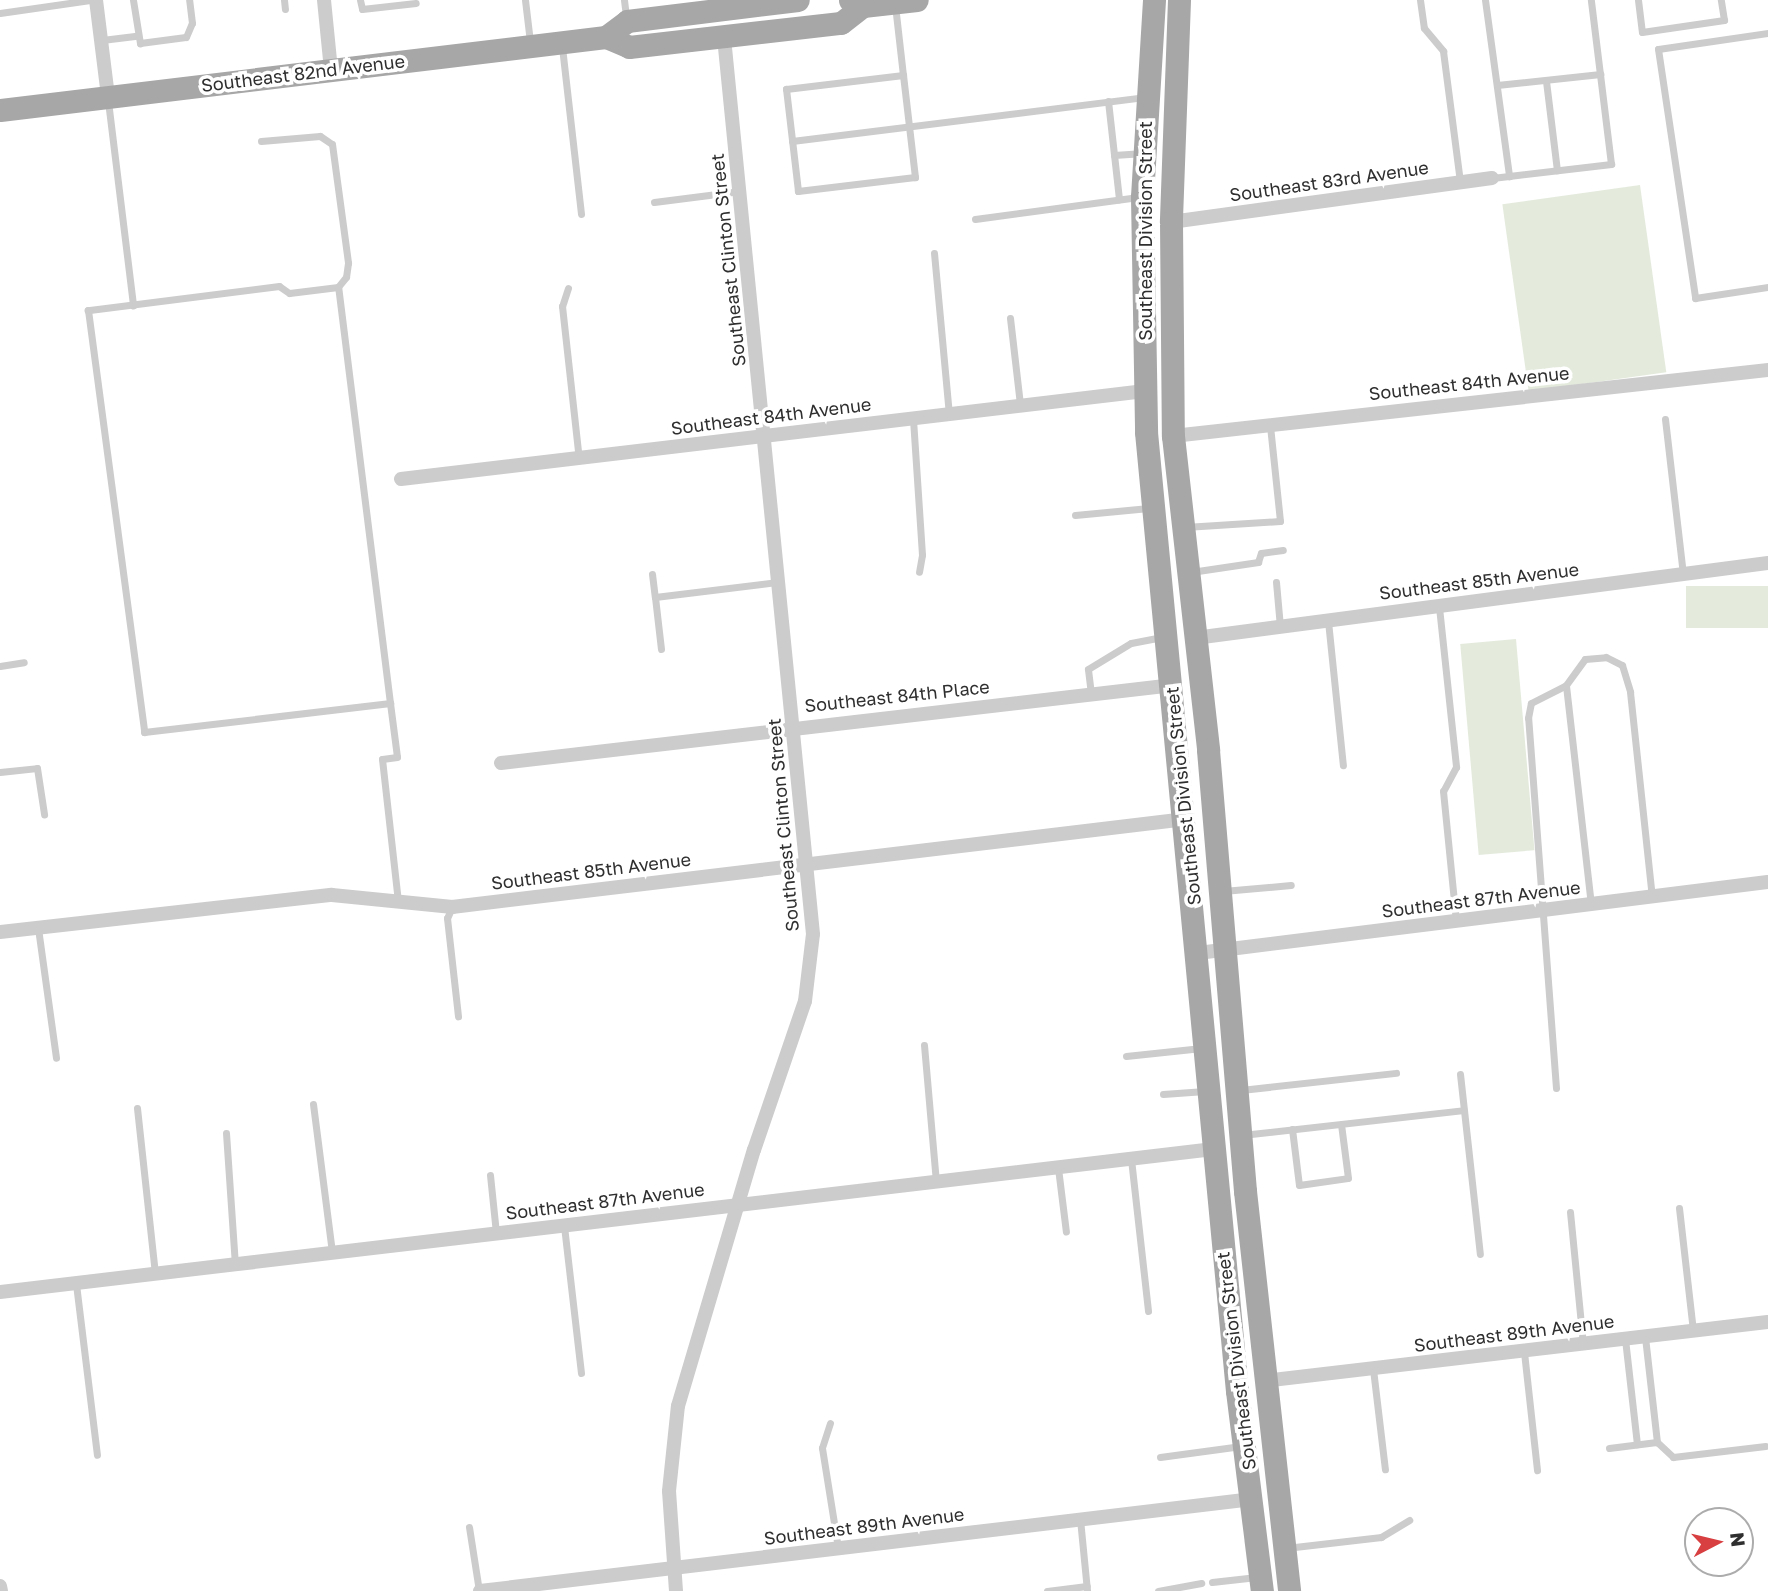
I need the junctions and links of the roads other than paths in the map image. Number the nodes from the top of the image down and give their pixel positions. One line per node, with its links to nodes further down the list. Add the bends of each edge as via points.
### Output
1 (90, 0): 21 (lane)
2 (96, 0): 26 (street)
3 (134, 0): 23 (lane)
4 (189, 0): 23 (lane, via 192,23 186,37 141,43)
5 (324, 0): 29 (street)
6 (360, 0): 17 (lane, via 362,9)
7 (525, 0): 28 (lane)
8 (798, 0): 18 (main road, Southeast 82nd Avenue)
9 (1154, 0): 35 (main road, Southeast Division Street)
10 (1179, 0): 52 (main road, Southeast Division Street)
11 (1420, 0): 46 (lane, via 1424,28 1443,51)
12 (1485, 0): 33 (lane)
13 (1591, 0): 30 (lane)
14 (1638, 0): 15 (lane, via 1642,32 1724,20)
15 (1721, 0)
16 (906, 1): 19 (main road, Southeast 82nd Avenue); 31 (lane)
17 (416, 3)
18 (741, 3): 20 (main road, Southeast 82nd Avenue)
19 (856, 3): 25 (main road, Southeast 82nd Avenue, via 841,23)
20 (626, 10): 24 (main road, Southeast 82nd Avenue)
21 (0, 13)
22 (1768, 33): 55 (lane, via 1658,49 1695,298)
23 (137, 36): 26 (lane)
24 (606, 37): 25 (main road, Southeast 82nd Avenue, via 629,47); 27 (main road, Southeast 82nd Avenue)
25 (724, 37): 47 (street, Southeast Clinton Street)
26 (101, 40): 34 (street)
27 (562, 43): 28 (main road, Southeast 82nd Avenue); 50 (lane)
28 (530, 46): 29 (main road, Southeast 82nd Avenue)
29 (331, 70): 34 (main road, Southeast 82nd Avenue)
30 (1600, 74): 32 (lane); 43 (lane, via 1611,164)
31 (903, 75): 38 (lane); 40 (lane, via 786,89)
32 (1546, 81): 33 (lane); 43 (lane)
33 (1497, 86): 44 (lane)
34 (108, 97): 37 (main road, Southeast 82nd Avenue); 57 (lane)
35 (1146, 97): 36 (lane); 41 (main road, Southeast Division Street)
36 (1108, 101): 38 (lane); 42 (lane)
37 (0, 110)
38 (909, 125): 40 (lane); 40 (lane, via 915,177 798,191)
39 (261, 141): 54 (lane, via 320,135 332,144 348,263)
40 (792, 141)
41 (1144, 152): 42 (lane); 48 (main road, Southeast Division Street)
42 (1114, 155): 48 (lane)
43 (1557, 170): 44 (lane)
44 (1509, 176): 45 (lane)
45 (1492, 178): 46 (street, Southeast 83rd Avenue)
46 (1460, 183): 52 (street, Southeast 83rd Avenue)
47 (740, 191): 49 (lane); 66 (street, Southeast Clinton Street)
48 (1130, 198): 51 (lane); 60 (main road, Southeast Division Street)
49 (654, 202)
50 (581, 214)
51 (975, 219)
52 (1171, 222): 67 (main road, Southeast Division Street)
53 (934, 253): 62 (lane)
54 (338, 287): 57 (lane, via 289,293 279,286); 93 (lane)
55 (1768, 287)
56 (568, 288): 68 (lane, via 562,306)
57 (134, 305): 93 (lane, via 88,310 144,732)
58 (1010, 318): 61 (lane)
59 (1768, 370): 65 (street, Southeast 84th Avenue)
60 (1145, 391): 61 (street, Southeast 84th Avenue); 67 (main road, via 1161,430); 70 (main road, Southeast Division Street)
61 (1020, 405): 62 (street, Southeast 84th Avenue)
62 (949, 414): 63 (street, Southeast 84th Avenue)
63 (913, 419): 66 (street, Southeast 84th Avenue); 75 (lane, via 922,555)
64 (1665, 419): 78 (lane)
65 (1269, 425): 67 (street, Southeast 84th Avenue); 72 (lane, via 1280,521)
66 (765, 435): 68 (street, Southeast 84th Avenue); 79 (street, Southeast Clinton Street)
67 (1173, 436): 72 (main road, Southeast Division Street)
68 (579, 459): 69 (street, Southeast 84th Avenue)
69 (401, 479)
70 (1153, 508): 71 (lane); 85 (main road, Southeast Division Street)
71 (1074, 515)
72 (1181, 527): 76 (main road, Southeast Division Street)
73 (1283, 550): 76 (lane, via 1261,553 1258,562)
74 (1768, 564): 78 (street, Southeast 85th Avenue)
75 (919, 572)
76 (1186, 572): 86 (main road, Southeast Division Street)
77 (652, 574): 81 (lane)
78 (1683, 574): 82 (street, Southeast 85th Avenue)
79 (779, 582): 81 (lane); 94 (street, Southeast Clinton Street)
80 (1276, 582): 84 (lane)
81 (655, 597): 87 (lane)
82 (1439, 606): 83 (street, Southeast 85th Avenue); 110 (lane, via 1456,767 1443,791)
83 (1328, 621): 84 (street, Southeast 85th Avenue); 97 (lane)
84 (1280, 626): 86 (street, Southeast 85th Avenue)
85 (1167, 636): 90 (main road, Southeast Division Street); 92 (lane, via 1131,643 1088,669)
86 (1195, 638): 95 (main road, Southeast Division Street)
87 (661, 649)
88 (24, 662): 89 (lane)
89 (0, 666)
90 (1172, 685): 92 (street, Southeast 84th Place); 95 (main road, via 1186,688 1194,737); 100 (main road, Southeast Division Street)
91 (1566, 685): 105 (lane, via 1585,659 1606,657 1622,665 1630,692); 107 (lane); 109 (lane, via 1531,703 1528,718)
92 (1091, 694): 94 (street, Southeast 84th Place)
93 (390, 703): 106 (lane, via 397,757 382,759)
94 (793, 726): 96 (street, Southeast 84th Place); 101 (street, Southeast Clinton Street)
95 (1208, 750): 104 (main road, Southeast Division Street)
96 (501, 763)
97 (1343, 765)
98 (0, 772): 99 (lane, via 37,768)
99 (44, 814)
100 (1185, 820): 101 (street, Southeast 85th Avenue); 114 (main road, Southeast Division Street)
101 (808, 864): 108 (street, Southeast 85th Avenue); 138 (street, Southeast Clinton Street, via 813,944 805,1001)
102 (1768, 882): 105 (street, Southeast 87th Avenue)
103 (1292, 885): 104 (lane)
104 (1221, 892): 113 (main road, Southeast Division Street)
105 (1652, 897): 107 (street, Southeast 87th Avenue)
106 (398, 902): 108 (street, Southeast 85th Avenue); 111 (street, Southeast 85th Avenue, via 307,896)
107 (1591, 905): 109 (street, Southeast 87th Avenue)
108 (452, 907): 115 (lane, via 447,918)
109 (1544, 911): 110 (street, Southeast 87th Avenue); 122 (lane)
110 (1456, 922): 113 (street, Southeast 87th Avenue)
111 (38, 928): 112 (street, Southeast 85th Avenue); 119 (lane)
112 (0, 932)
113 (1226, 950): 114 (street, Southeast 87th Avenue); 123 (main road, Southeast Division Street)
114 (1198, 953): 117 (main road, Southeast Division Street)
115 (458, 1016)
116 (923, 1045): 137 (lane)
117 (1206, 1048): 118 (lane); 124 (main road, Southeast Division Street)
118 (1126, 1056)
119 (56, 1058)
120 (1396, 1073): 123 (lane)
121 (1460, 1073): 128 (lane)
122 (1556, 1088)
123 (1237, 1090): 132 (main road, Southeast Division Street)
124 (1209, 1091): 125 (lane); 133 (main road, Southeast Division Street)
125 (1163, 1094)
126 (313, 1104): 145 (lane)
127 (137, 1108): 148 (lane)
128 (1464, 1110): 129 (lane); 146 (lane)
129 (1341, 1124): 130 (lane); 130 (lane, via 1348,1178 1299,1185)
130 (1292, 1129): 132 (lane)
131 (226, 1133): 147 (lane)
132 (1240, 1135): 160 (main road, Southeast Division Street)
133 (1214, 1149): 134 (street, Southeast 87th Avenue); 144 (main road, Southeast Division Street)
134 (1131, 1159): 135 (street, Southeast 87th Avenue); 151 (lane)
135 (1058, 1168): 137 (street, Southeast 87th Avenue); 142 (lane)
136 (490, 1175): 143 (lane)
137 (936, 1182): 138 (street, Southeast 87th Avenue)
138 (737, 1205): 141 (street, Southeast 87th Avenue); 178 (street, Southeast Clinton Street, via 678,1406 670,1449)
139 (1679, 1208): 153 (lane)
140 (1570, 1212): 156 (lane)
141 (564, 1225): 143 (street, Southeast 87th Avenue); 159 (lane)
142 (1066, 1232)
143 (496, 1233): 145 (street, Southeast 87th Avenue)
144 (1223, 1250): 160 (main road, via 1239,1280 1248,1376); 164 (main road, Southeast Division Street)
145 (332, 1253): 147 (street, Southeast 87th Avenue)
146 (1480, 1254)
147 (235, 1264): 148 (street, Southeast 87th Avenue)
148 (155, 1273): 149 (street, Southeast 87th Avenue)
149 (76, 1283): 150 (street, Southeast 87th Avenue); 167 (lane)
150 (0, 1292)
151 (1148, 1311)
152 (1768, 1322): 153 (street, Southeast 89th Avenue)
153 (1693, 1331): 154 (street, Southeast 89th Avenue)
154 (1645, 1337): 155 (street, Southeast 89th Avenue); 162 (lane)
155 (1625, 1339): 156 (street, Southeast 89th Avenue); 163 (lane)
156 (1583, 1345): 157 (street, Southeast 89th Avenue)
157 (1524, 1352): 158 (street, Southeast 89th Avenue); 170 (lane)
158 (1373, 1369): 160 (street, Southeast 89th Avenue); 169 (lane)
159 (581, 1373)
160 (1264, 1381): 174 (main road, Southeast Division Street)
161 (830, 1423): 176 (lane, via 822,1448)
162 (1657, 1442): 163 (lane); 165 (lane, via 1673,1457)
163 (1637, 1444): 166 (lane)
164 (1245, 1446): 168 (lane); 171 (main road, Southeast Division Street)
165 (1765, 1446)
166 (1609, 1448)
167 (97, 1455)
168 (1160, 1457)
169 (1385, 1469)
170 (1537, 1470)
171 (1253, 1499): 172 (street, Southeast 89th Avenue); 174 (main road); 181 (main road, Southeast Division Street)
172 (1080, 1519): 176 (street, Southeast 89th Avenue); 182 (lane)
173 (1409, 1520): 177 (lane, via 1381,1537)
174 (1283, 1523): 177 (main road, Southeast Division Street)
175 (469, 1527): 183 (lane)
176 (838, 1548): 178 (street, Southeast 89th Avenue)
177 (1286, 1549): 187 (main road, Southeast Division Street)
178 (674, 1568): 183 (street, Southeast 89th Avenue); 184 (street, Southeast Clinton Street)
179 (1212, 1582): 181 (lane)
180 (1201, 1583): 186 (lane)
181 (1261, 1584)
182 (1087, 1589): 185 (lane)
183 (480, 1591)
184 (676, 1591)
185 (1047, 1591)
186 (1158, 1591)
187 (1289, 1591)

